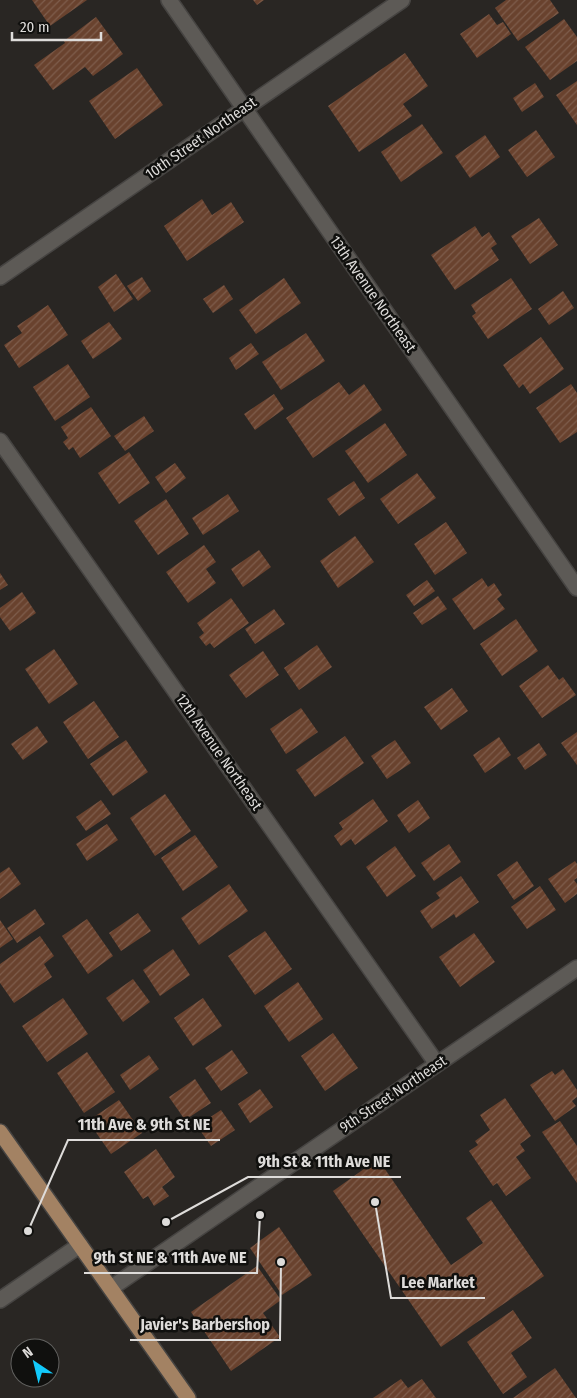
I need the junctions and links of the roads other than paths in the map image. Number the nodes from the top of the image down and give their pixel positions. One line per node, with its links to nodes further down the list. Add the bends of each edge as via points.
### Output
1 (169, 0): 3 (street, 13th Avenue Northeast)
2 (402, 0): 3 (street, 10th Street Northeast)
3 (244, 108): 4 (street, 10th Street Northeast); 6 (street, 13th Avenue Northeast)
4 (0, 277)
5 (0, 441): 8 (street, 12th Avenue Northeast)
6 (577, 588)
7 (577, 968): 8 (street, 9th Street Northeast)
8 (437, 1064): 11 (street, 9th Street Northeast)
9 (0, 1132): 10 (main road)
10 (80, 1244): 11 (main road); 12 (street)
11 (111, 1288): 13 (main road)
12 (0, 1300)
13 (188, 1398)

